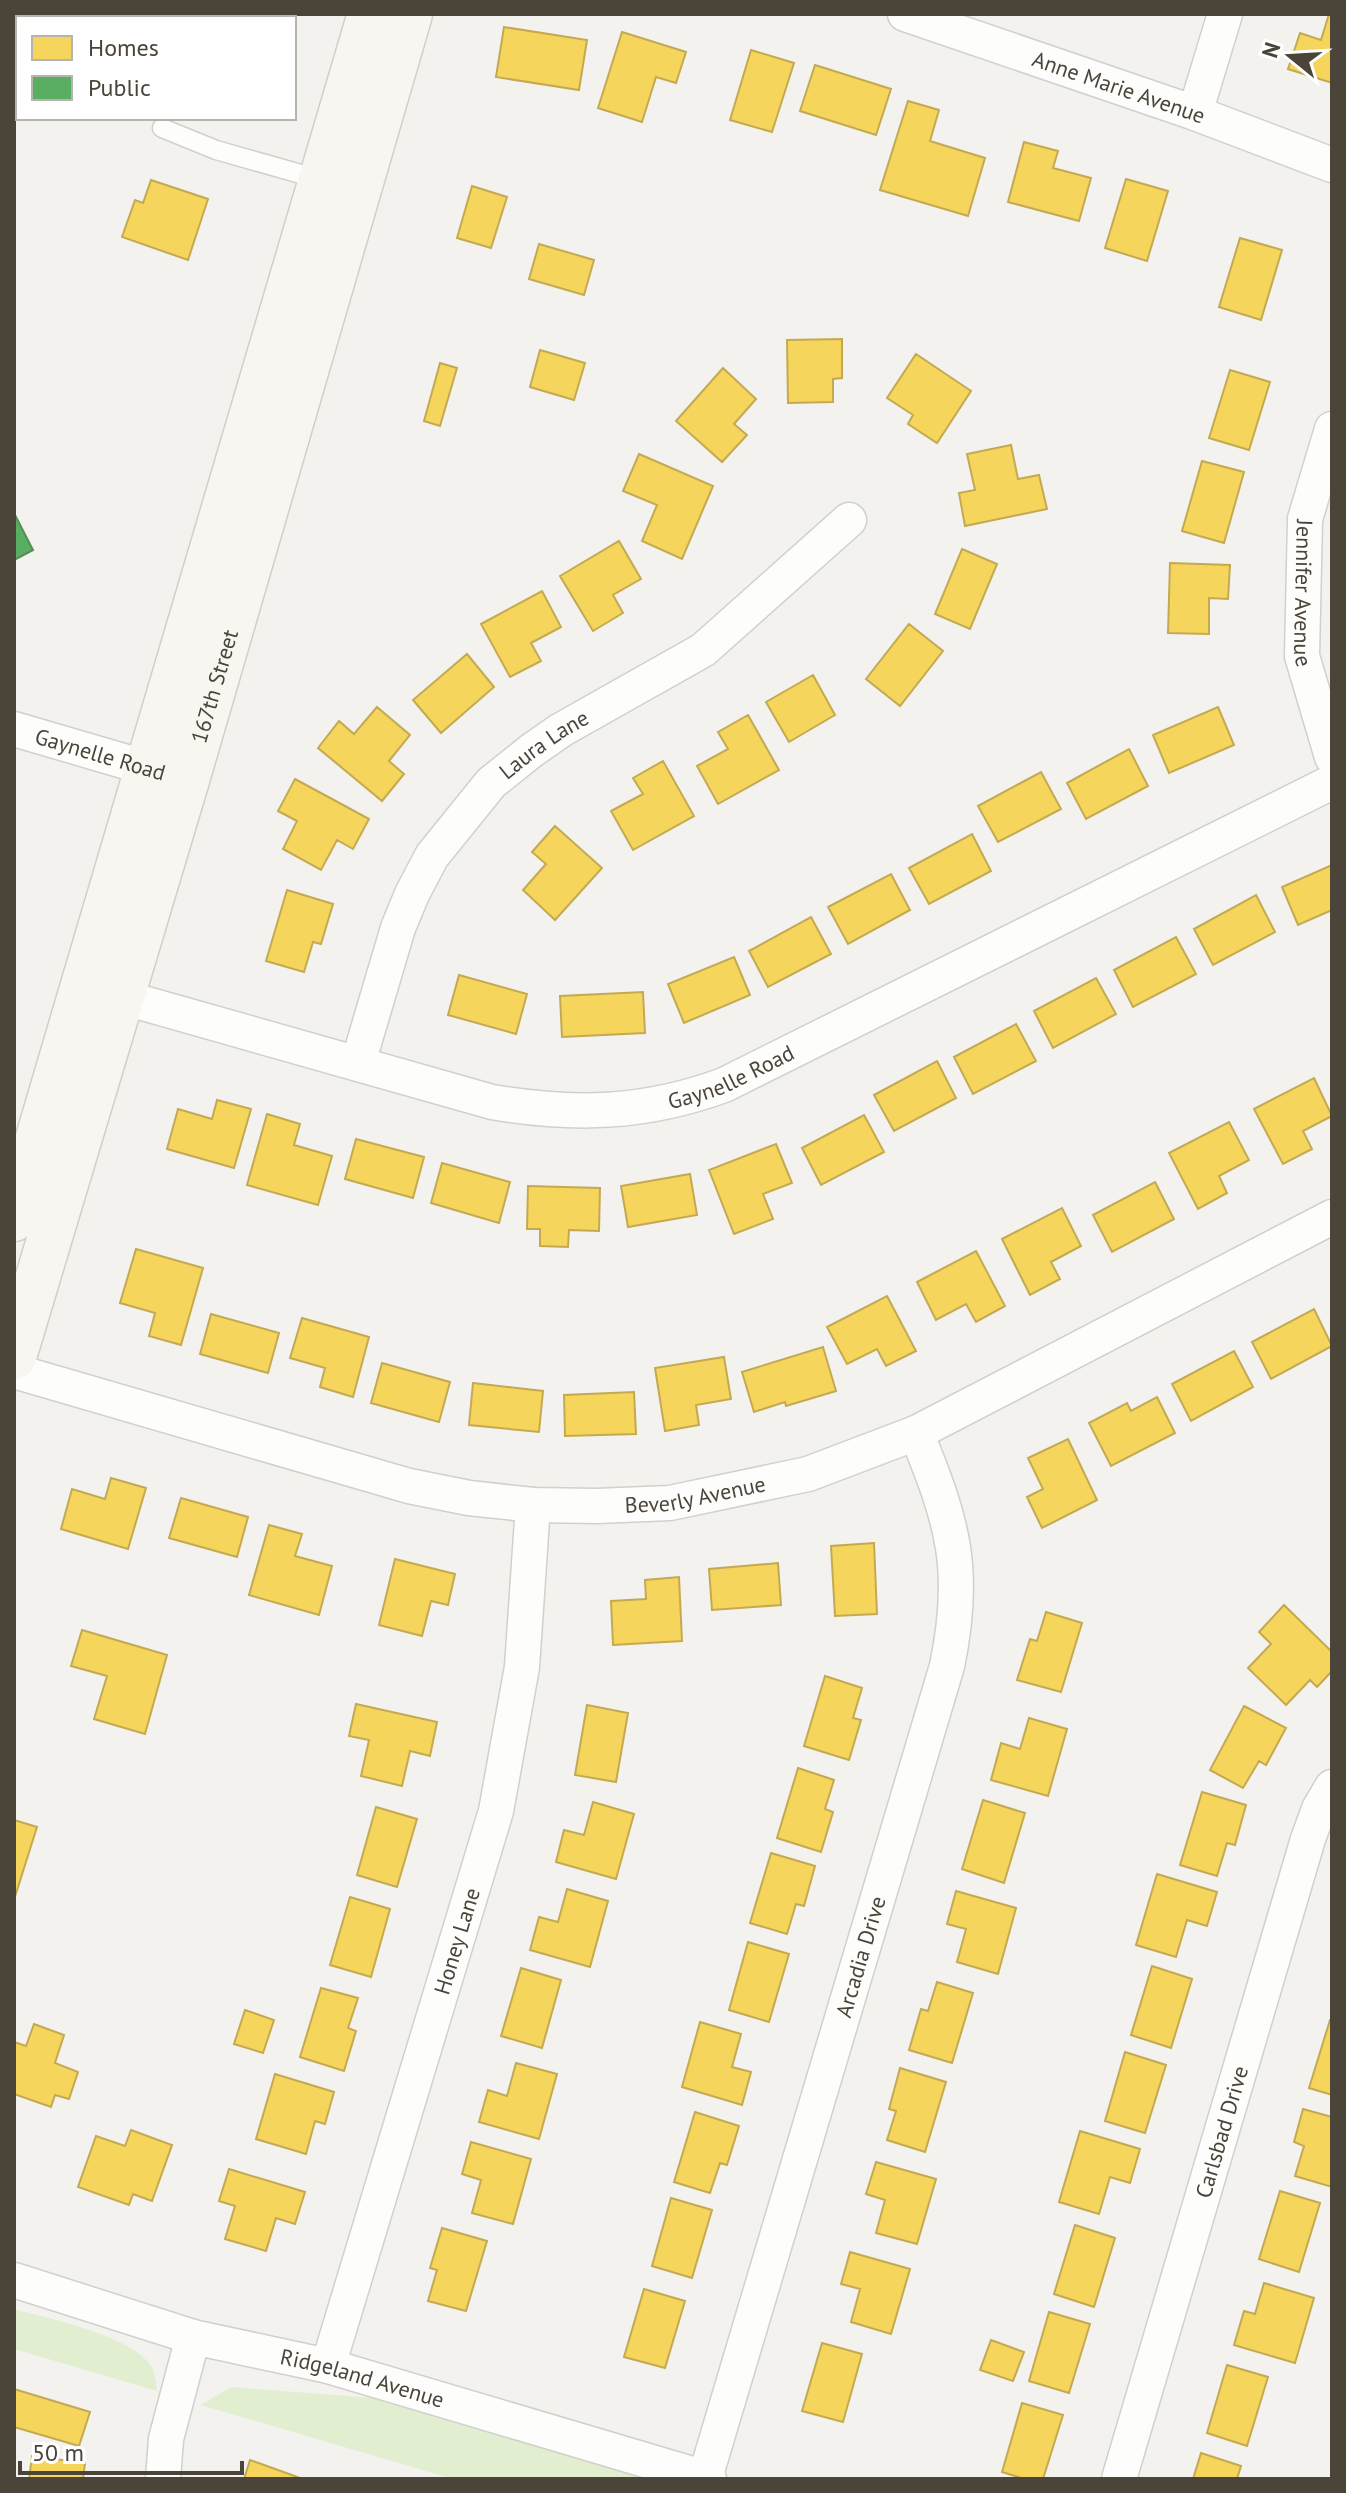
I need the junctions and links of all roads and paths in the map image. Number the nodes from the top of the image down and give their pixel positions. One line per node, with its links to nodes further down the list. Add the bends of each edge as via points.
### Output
1 (370, 14): 8 (main road, 167th Street)
2 (410, 14): 13 (main road, 167th Street)
3 (905, 14): 5 (street, Anne Marie Avenue)
4 (1225, 14): 5 (street)
5 (1195, 113): 7 (street, Anne Marie Avenue)
6 (162, 128): 8 (lane, via 216,150)
7 (1332, 165)
8 (322, 180): 13 (main road, 167th Street)
9 (1332, 429): 12 (street, Jennifer Avenue, via 1305,519 1302,656)
10 (849, 520): 16 (street, Laura Lane, via 703,650 561,730 491,783 432,856 412,894)
11 (14, 729): 13 (street, Gaynelle Road)
12 (1332, 757)
13 (167, 774): 15 (main road, 167th Street)
14 (1332, 782): 16 (street, Gaynelle Road, via 693,1097 630,1109 533,1109)
15 (103, 989): 16 (street, Gaynelle Road); 18 (main road, 167th Street); 19 (main road, 167th Street)
16 (358, 1063)
17 (1332, 1217): 21 (street, Beverly Avenue)
18 (14, 1219)
19 (14, 1357)
20 (14, 1371): 22 (street, Beverly Avenue, via 409,1486)
21 (916, 1433): 22 (street, Beverly Avenue, via 808,1474 670,1503); 27 (street, Arcadia Drive, via 950,1526 958,1593 955,1628)
22 (533, 1505): 26 (street, Honey Lane, via 522,1667 496,1811)
23 (1332, 1787): 29 (street, Carlsbad Drive, via 1308,1839)
24 (14, 2280): 25 (street, Ridgeland Avenue)
25 (193, 2337): 26 (street, Ridgeland Avenue); 28 (street, via 166,2439)
26 (328, 2366): 27 (street, Ridgeland Avenue)
27 (707, 2478)
28 (163, 2479)
29 (1119, 2479)

